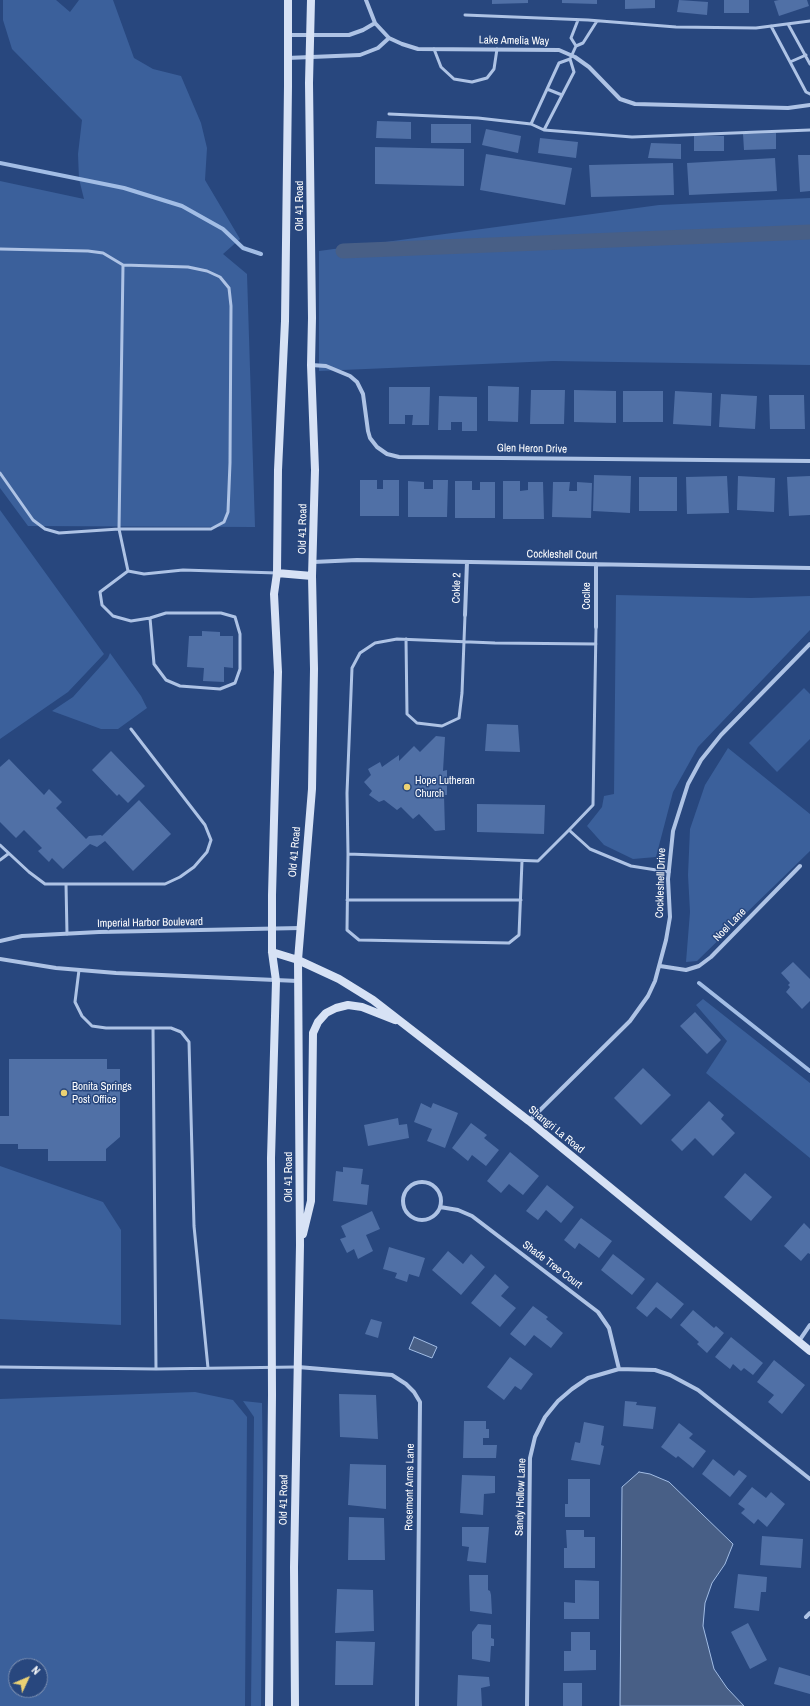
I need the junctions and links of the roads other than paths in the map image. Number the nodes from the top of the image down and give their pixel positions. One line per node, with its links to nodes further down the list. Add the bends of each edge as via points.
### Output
1 (288, 0): 11 (street, Old 41 Road)
2 (311, 0): 12 (street, Old 41 Road)
3 (366, 0): 8 (street, Lake Amelia Way)
4 (465, 15): 5 (lane)
5 (578, 20): 6 (lane); 14 (lane, via 571,38)
6 (597, 21): 10 (lane, via 676,27); 14 (lane, via 583,43)
7 (810, 21): 9 (lane)
8 (375, 23): 12 (street, via 349,35); 13 (street, Lake Amelia Way)
9 (788, 24): 10 (lane); 17 (lane)
10 (771, 26): 21 (lane)
11 (288, 35): 12 (street); 19 (street, Old 41 Road)
12 (311, 35): 20 (street, Old 41 Road)
13 (389, 38): 15 (street, Lake Amelia Way, via 418,49); 20 (street, via 378,48 360,55)
14 (576, 46): 18 (lane)
15 (434, 49): 16 (street, Lake Amelia Way); 16 (lane, via 441,67 454,79 472,82 487,78 494,69)
16 (497, 49): 18 (street, Lake Amelia Way, via 559,50)
17 (806, 55): 21 (lane); 22 (lane)
18 (571, 57): 23 (lane, via 559,63); 25 (lane, via 574,72); 26 (street, Lake Amelia Way, via 589,67 620,99 635,104 788,108)
19 (287, 58): 20 (street); 42 (street, Old 41 Road, via 285,321 278,470)
20 (310, 58): 33 (street, Old 41 Road)
21 (790, 62): 24 (lane, via 806,92)
22 (810, 64)
23 (547, 89): 25 (lane); 28 (lane)
24 (810, 94)
25 (562, 95): 29 (lane)
26 (810, 105)
27 (389, 114): 28 (lane, via 478,118)
28 (530, 124): 29 (lane)
29 (544, 130): 30 (lane, via 632,138)
30 (810, 130)
31 (0, 249): 32 (lane, via 88,250 103,253)
32 (123, 265): 36 (lane); 36 (lane, via 188,267 220,277 228,288 231,306 230,463 228,512 224,522 211,529)
33 (310, 365): 34 (street, Glen Heron Drive, via 326,366 350,376 357,382 366,405 368,431 377,447 387,454 399,457); 37 (street, Old 41 Road, via 315,470)
34 (810, 461)
35 (0, 473): 36 (lane, via 23,508 33,520 46,529 59,533)
36 (119, 529): 41 (lane)
37 (313, 562): 38 (street, Cockleshell Court); 43 (street, Old 41 Road)
38 (467, 562): 39 (street, Cockleshell Court); 44 (street, Cokle 2)
39 (596, 564): 40 (street, Cockleshell Court); 46 (street, Coclke)
40 (810, 568)
41 (128, 571): 42 (lane, via 144,574 183,570); 45 (lane, via 100,592 102,605 113,616 131,621)
42 (277, 573): 43 (street); 63 (street, Old 41 Road, via 274,594 278,672)
43 (312, 576): 64 (street, Old 41 Road, via 312,789)
44 (465, 615): 48 (lane)
45 (150, 618): 45 (lane, via 166,613 221,613 235,618 240,634 240,669 235,683 220,690 180,686 166,680 154,664)
46 (596, 627): 49 (lane)
47 (406, 639): 48 (lane); 48 (lane, via 407,714 416,723 442,726 459,718); 55 (lane, via 375,643 360,653 352,668 347,794)
48 (463, 642): 49 (lane)
49 (596, 644): 52 (lane, via 594,805)
50 (810, 644): 59 (street, Cockleshell Drive, via 721,734 701,760 679,806 673,831)
51 (131, 729): 60 (lane, via 205,825 211,840 207,852 194,867 165,884)
52 (569, 830): 57 (lane, via 538,862); 59 (lane, via 590,849 624,864)
53 (0, 846): 54 (lane)
54 (8, 854): 56 (lane); 60 (lane, via 45,884)
55 (348, 854): 57 (lane); 61 (lane)
56 (0, 860)
57 (522, 861): 62 (lane)
58 (800, 866): 70 (street, Noel Lane, via 700,966 686,970)
59 (669, 872): 70 (street, Cockleshell Drive, via 670,917)
60 (66, 884): 65 (lane)
61 (347, 900): 62 (lane); 62 (lane, via 347,930 359,940 509,943 520,935)
62 (521, 900)
63 (272, 928): 64 (street, Imperial Harbor Boulevard); 65 (street, Imperial Harbor Boulevard); 67 (street, Old 41 Road)
64 (301, 928): 69 (street, Old 41 Road)
65 (67, 934): 66 (street, Imperial Harbor Boulevard, via 22,936)
66 (0, 941)
67 (272, 952): 69 (street, Shangri La Road); 72 (street, Old 41 Road)
68 (0, 959): 71 (street)
69 (298, 960): 73 (street, Old 41 Road); 74 (street, Shangri La Road, via 340,979)
70 (660, 966): 76 (street, Cockleshell Drive, via 640,1009)
71 (79, 970): 72 (street); 75 (lane, via 75,1002 82,1016 92,1026)
72 (276, 981): 73 (street); 83 (street, Old 41 Road, via 271,1158)
73 (298, 981): 78 (street, Old 41 Road)
74 (403, 1023): 76 (street, Shangri La Road); 78 (street, via 362,1007 348,1005 328,1012 318,1022 313,1033 312,1201)
75 (153, 1028): 85 (lane, via 171,1028 181,1032 188,1042 194,1226); 86 (lane)
76 (529, 1122): 80 (street, Shangri La Road)
77 (440, 1207): 77 (street, via 431,1218 414,1218 404,1207 405,1192 410,1186 425,1182 434,1186 441,1197); 87 (street, Shade Tree Court, via 472,1216 598,1312 609,1328)
78 (300, 1245): 84 (street, Old 41 Road)
79 (810, 1325): 80 (street)
80 (798, 1342): 81 (street, Shangri La Road)
81 (810, 1351)
82 (0, 1367): 86 (lane)
83 (272, 1367): 84 (lane); 85 (lane); 91 (street, Old 41 Road)
84 (298, 1367): 92 (street, Old 41 Road, via 294,1567); 93 (street, Rosemont Arms Lane, via 392,1375 406,1384 420,1402)
85 (208, 1368): 86 (lane)
86 (156, 1369)
87 (619, 1369): 88 (street, Sandy Hollow Lane, via 654,1370 698,1390); 94 (street, Sandy Hollow Lane, via 588,1378 558,1401 545,1417 530,1458)
88 (810, 1479)
89 (810, 1612): 90 (street)
90 (806, 1617)
91 (269, 1706)
92 (295, 1706)
93 (417, 1706)
94 (527, 1706)

